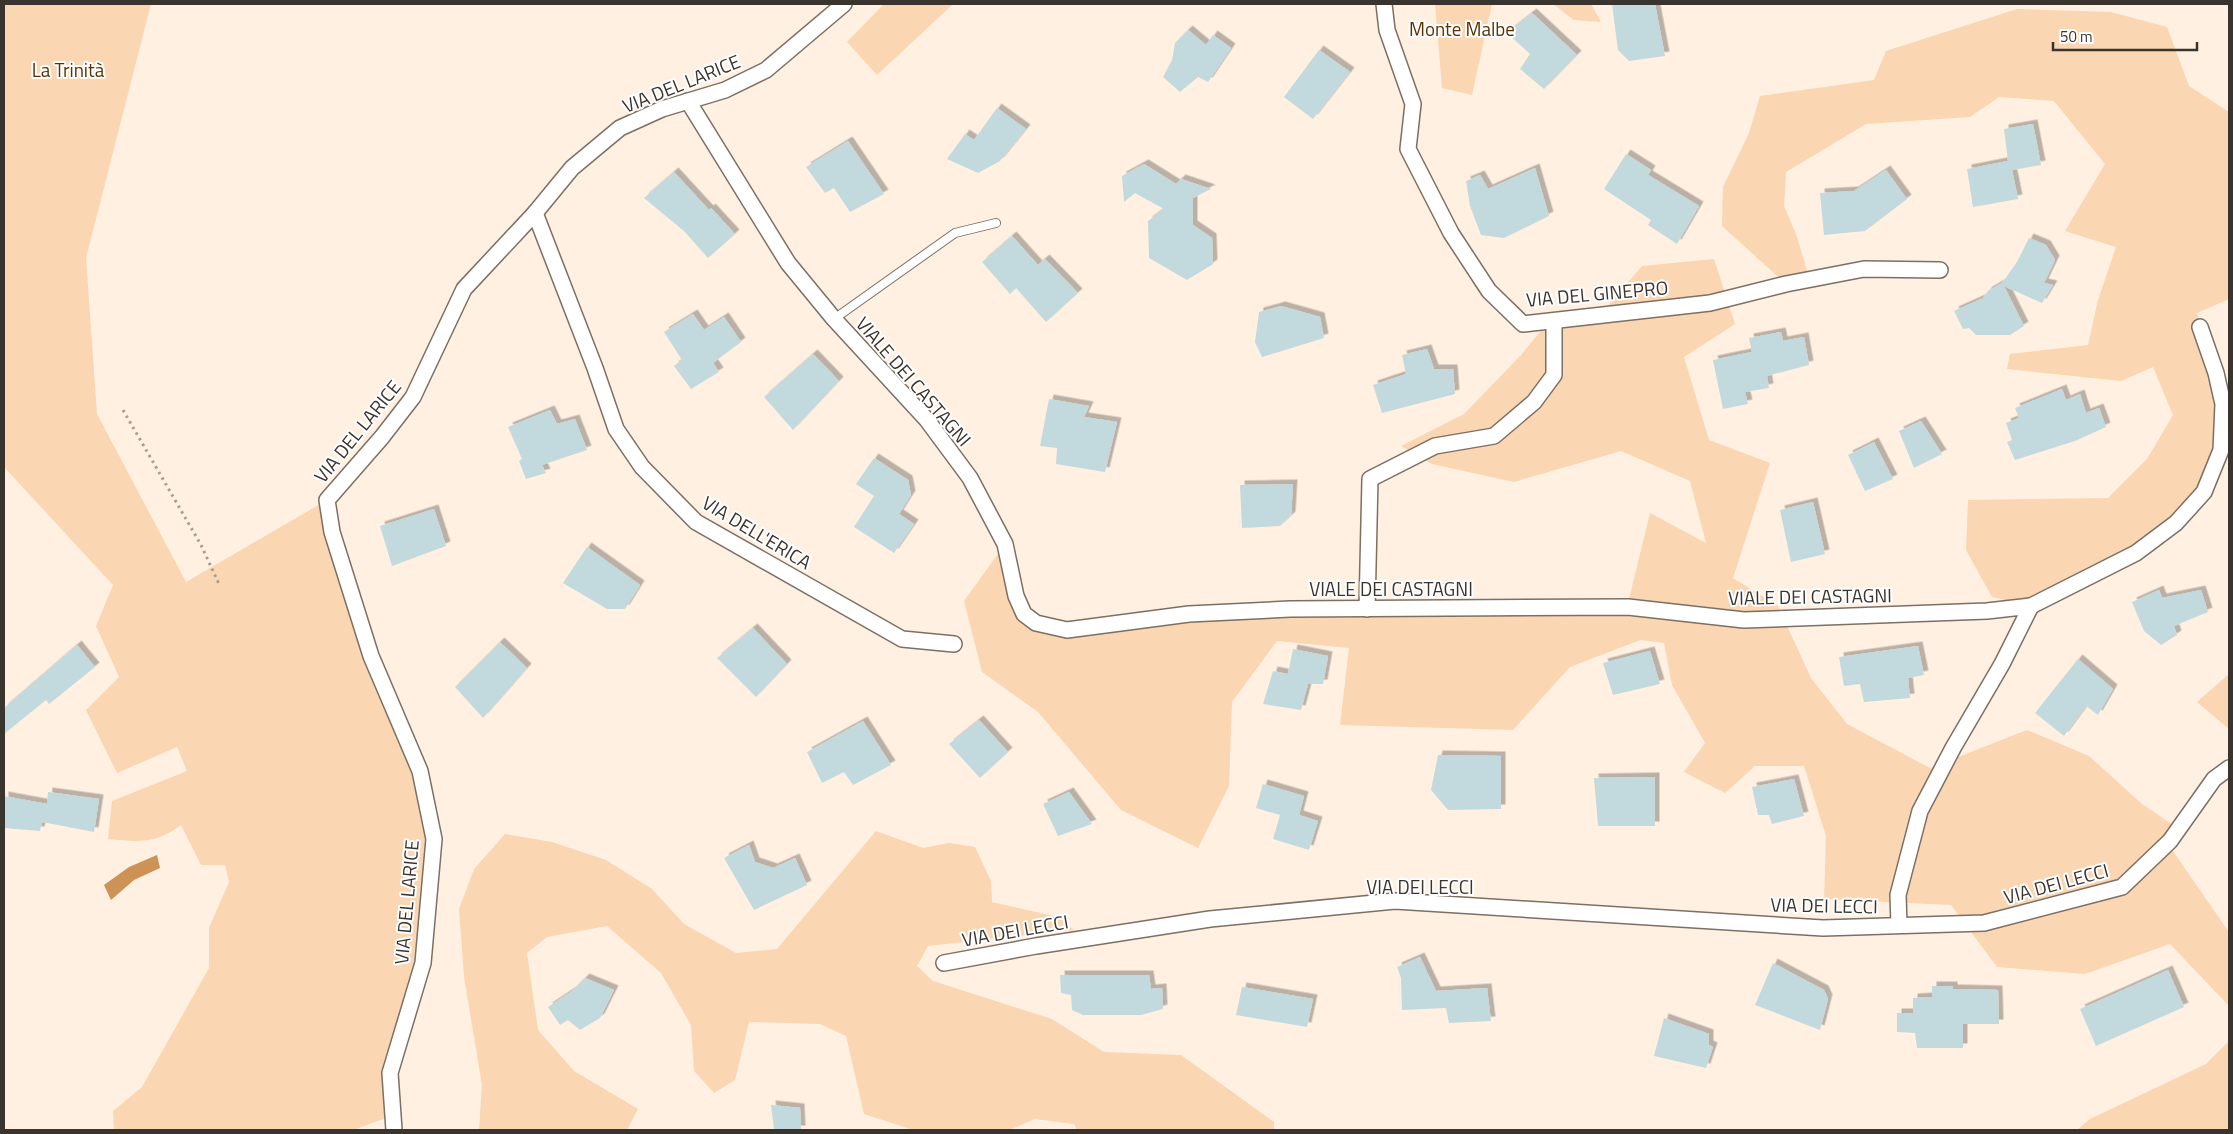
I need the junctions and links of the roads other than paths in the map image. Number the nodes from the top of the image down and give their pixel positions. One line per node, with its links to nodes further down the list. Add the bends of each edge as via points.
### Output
1 (844, 4): 3 (street, VIA DEL LARICE, via 766,70 725,90)
2 (1384, 4): 8 (street, VIA DEL GINEPRO, via 1386,30 1413,104 1408,149 1451,233 1489,291 1522,324)
3 (688, 101): 4 (street, VIA DEL LARICE, via 620,128 572,168); 7 (street, VIALE DEI CASTAGNI, via 788,263)
4 (535, 213): 12 (street, VIA DELL'ERICA, via 616,429 642,467 689,516 902,639); 16 (street, VIA DEL LARICE, via 464,289 413,397 327,500 332,532 371,656 420,771 434,839 424,962 390,1073)
5 (996, 223): 7 (lane, via 955,234)
6 (1940, 270): 8 (street, VIA DEL GINEPRO, via 1864,269 1710,302)
7 (834, 319): 11 (street, VIALE DEI CASTAGNI, via 927,420 970,478 1005,544 1016,596 1024,614 1036,623 1067,630 1189,614)
8 (1554, 321): 11 (street, via 1554,375 1534,402 1494,436 1435,446 1370,479)
9 (2200, 326): 10 (street, via 2223,404 2221,450 2204,492 2176,523 2136,553)
10 (2031, 606): 11 (street, VIALE DEI CASTAGNI, via 1744,620 1628,607); 14 (street, via 1920,811 1898,895)
11 (1367, 609)
12 (954, 644)
13 (2229, 768): 14 (street, VIA DEI LECCI, via 2214,779 2170,841 2122,887 1984,923)
14 (1899, 926): 15 (street, VIA DEI LECCI, via 1823,928 1395,902 1210,919)
15 (944, 963)
16 (394, 1130)

